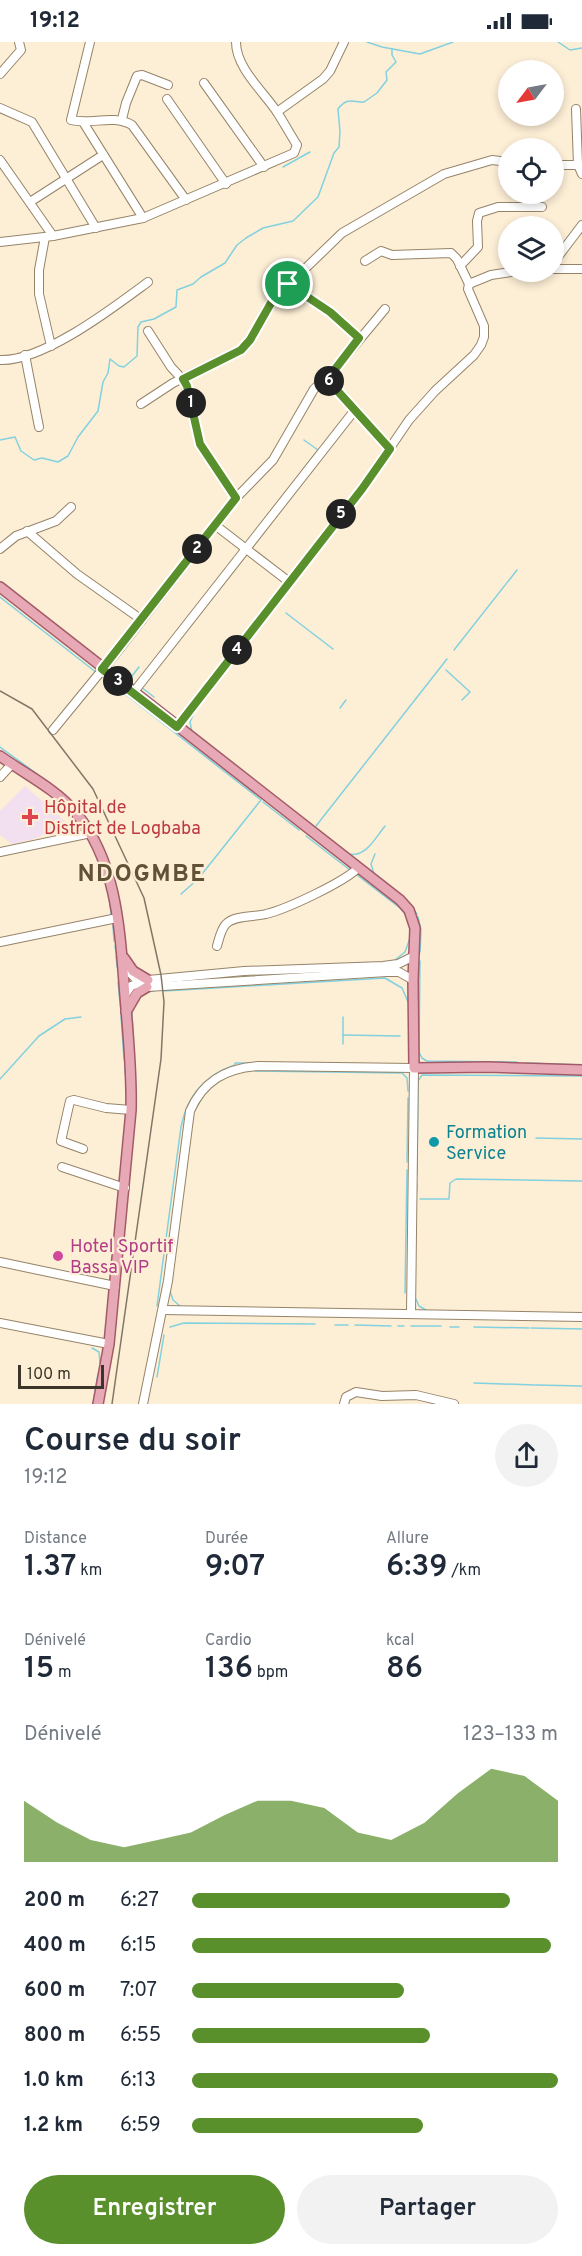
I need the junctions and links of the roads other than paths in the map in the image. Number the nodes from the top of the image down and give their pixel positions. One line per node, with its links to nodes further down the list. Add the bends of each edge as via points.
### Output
1 (19, 42): 5 (street, via 21,50)
2 (90, 42): 13 (street, via 70,118)
3 (236, 42): 11 (street, via 241,62)
4 (344, 42): 11 (street, via 323,79)
5 (0, 74)
6 (204, 82): 19 (street)
7 (168, 85): 12 (street, via 137,76)
8 (167, 99): 22 (street)
9 (0, 108): 21 (street, via 32,122)
10 (576, 109): 18 (street)
11 (277, 112): 19 (street, via 297,149)
12 (122, 119): 13 (street); 23 (street, via 144,139)
13 (83, 122): 14 (street)
14 (103, 155): 21 (street); 26 (street)
15 (0, 160): 24 (street)
16 (498, 161): 38 (street, via 444,174 342,233)
17 (564, 165): 18 (street)
18 (580, 165): 20 (street)
19 (264, 167): 22 (street)
20 (582, 174)
21 (68, 178): 24 (street); 28 (street)
22 (226, 183): 23 (street)
23 (186, 200): 26 (street)
24 (30, 202): 29 (street)
25 (542, 207): 33 (street, via 498,207 479,213 478,247)
26 (143, 218): 28 (street)
27 (582, 225): 31 (street)
28 (96, 228): 29 (street)
29 (49, 237): 30 (street); 43 (street, via 39,270 39,294)
30 (0, 242)
31 (564, 249)
32 (365, 261): 33 (street, via 381,251 392,255 451,253)
33 (460, 266): 39 (street)
34 (564, 268): 35 (street)
35 (582, 269)
36 (498, 274): 39 (street)
37 (148, 282): 43 (street)
38 (288, 284): 42 (street, via 322,306); 47 (street, via 241,350)
39 (469, 284): 51 (street, via 484,326 481,345 435,391)
40 (385, 309): 42 (street)
41 (148, 331): 47 (street)
42 (359, 338): 46 (street)
43 (51, 346): 44 (street)
44 (25, 355): 45 (street); 50 (street)
45 (0, 360)
46 (325, 377): 49 (street); 52 (street, via 314,388 273,460)
47 (183, 379): 48 (street); 52 (street, via 200,444)
48 (141, 404)
49 (354, 411): 51 (street); 57 (street)
50 (39, 427)
51 (390, 449): 58 (street)
52 (236, 498): 54 (street)
53 (71, 507): 55 (street, via 56,520)
54 (215, 525): 57 (street); 60 (street)
55 (27, 531): 56 (street); 60 (street, via 76,574)
56 (0, 549)
57 (246, 550): 58 (street); 62 (street)
58 (288, 581): 63 (street)
59 (0, 587): 61 (main road)
60 (142, 620): 61 (street)
61 (102, 669): 62 (main road); 64 (street)
62 (133, 693): 63 (main road)
63 (177, 727): 70 (main road)
64 (53, 730)
65 (0, 756): 66 (main road)
66 (12, 764): 67 (street); 68 (main road, via 63,799)
67 (0, 777)
68 (91, 833): 69 (street); 71 (main road, via 109,876)
69 (0, 852)
70 (358, 868): 73 (street, via 344,880 280,910 231,920); 75 (main road, via 409,910 415,928)
71 (117, 918): 72 (street); 74 (main road)
72 (0, 942)
73 (217, 946)
74 (121, 950): 76 (main road); 78 (main road)
75 (414, 956): 77 (main road); 78 (street, via 383,966 244,971)
76 (122, 965): 78 (street); 79 (main road)
77 (413, 980): 78 (street, via 399,972 387,972); 81 (main road)
78 (144, 983): 79 (street, via 129,988); 80 (main road)
79 (125, 995): 80 (main road)
80 (126, 1012): 83 (main road)
81 (414, 1068): 82 (main road); 89 (street, via 247,1066 233,1069 206,1085 190,1111); 90 (street)
82 (582, 1070)
83 (131, 1110): 84 (street, via 70,1101 61,1141); 86 (main road)
84 (83, 1149)
85 (62, 1167): 86 (street)
86 (125, 1188): 88 (main road)
87 (0, 1262): 88 (street)
88 (115, 1286): 93 (main road)
89 (164, 1310): 90 (street); 95 (street)
90 (411, 1314): 91 (street)
91 (582, 1317)
92 (0, 1323): 93 (street)
93 (108, 1344): 94 (main road)
94 (98, 1404)
95 (143, 1404)
96 (344, 1404): 97 (street, via 350,1393 357,1392 426,1396)
97 (454, 1404)

